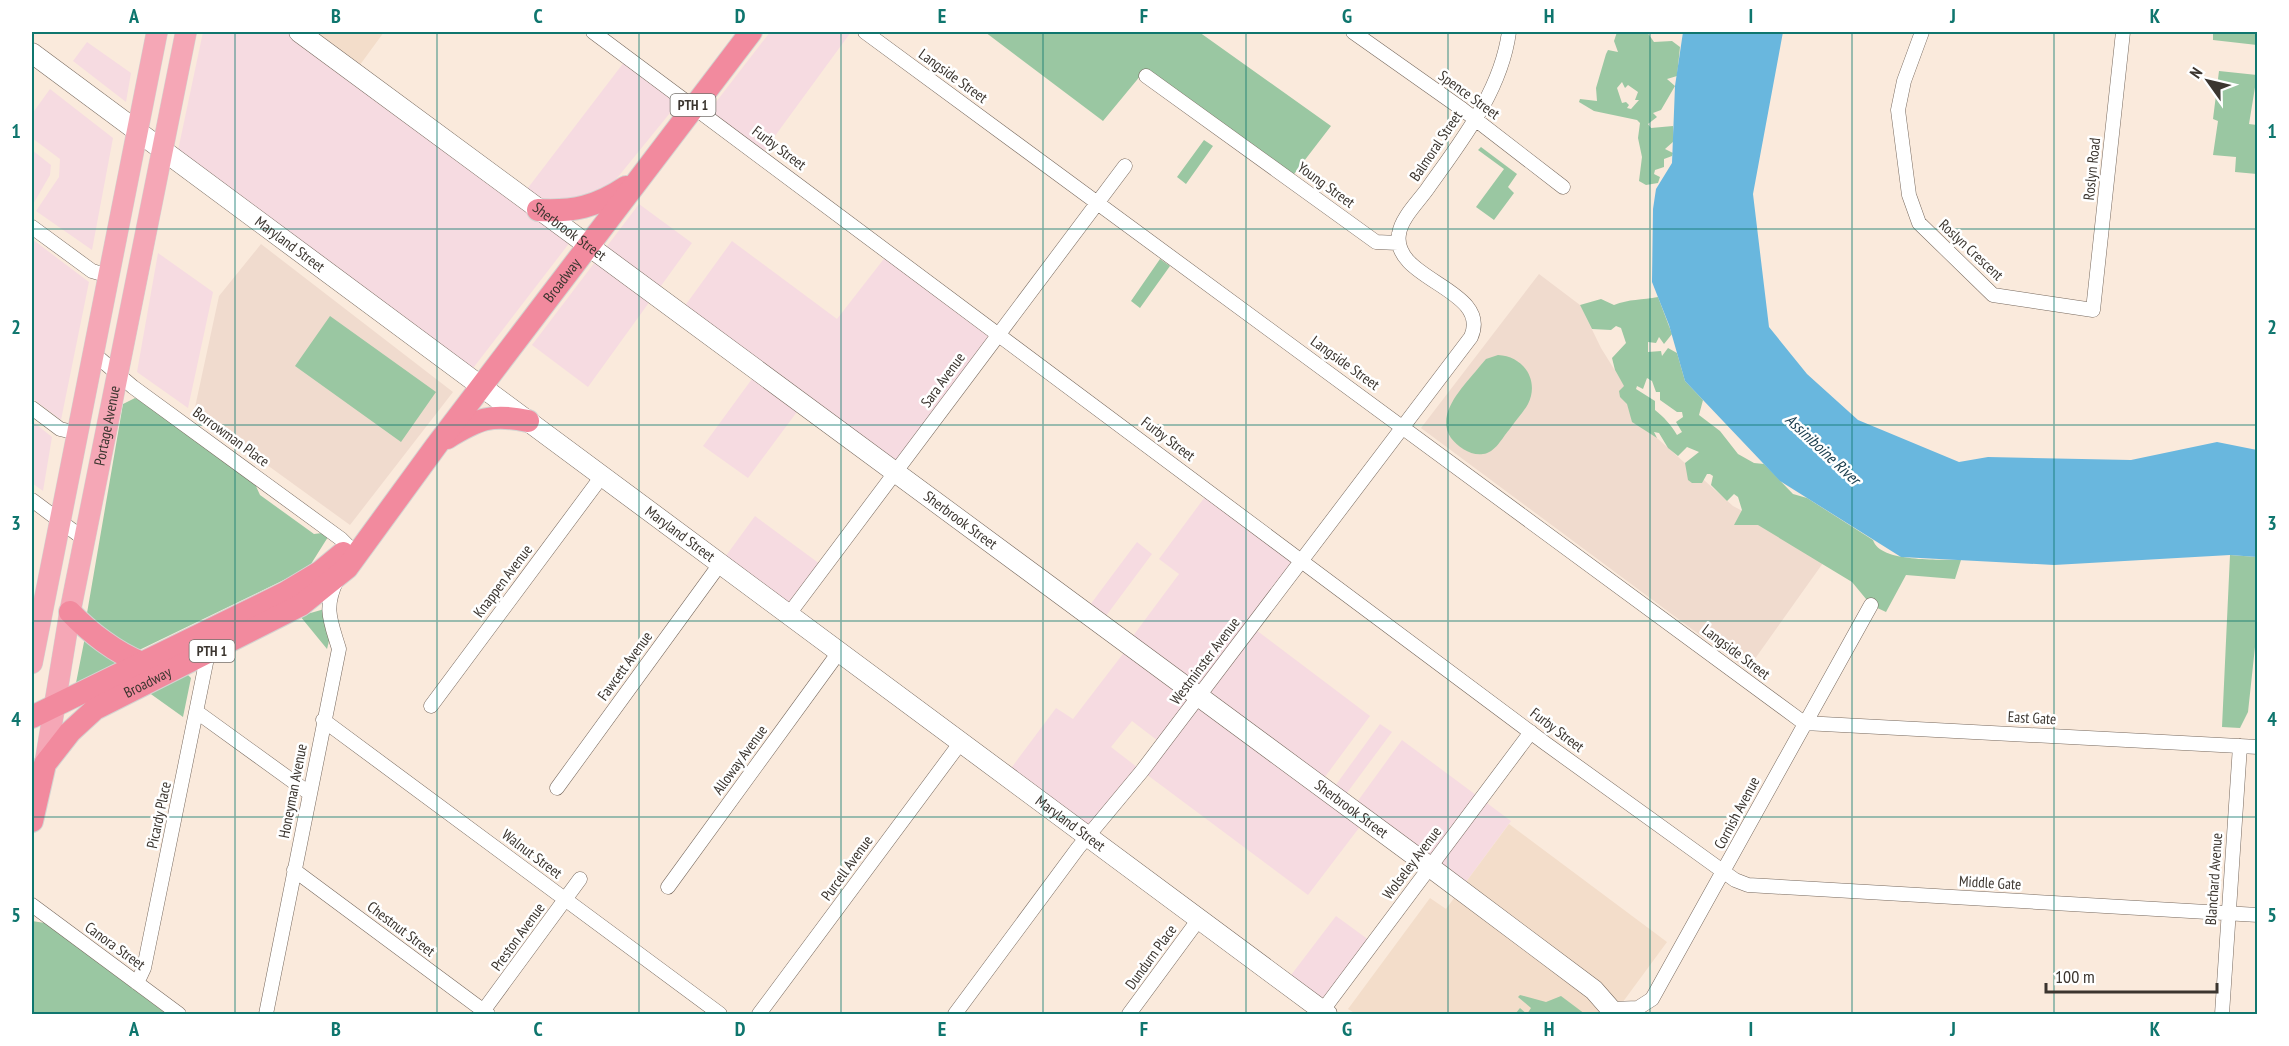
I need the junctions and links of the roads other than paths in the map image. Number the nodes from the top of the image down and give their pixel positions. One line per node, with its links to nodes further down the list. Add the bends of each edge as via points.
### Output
1 (158, 32): 15 (main road, Portage Avenue)
2 (186, 32): 16 (main road, Portage Avenue)
3 (298, 32): 21 (main road, Sherbrook Street)
4 (593, 32): 13 (street, Furby Street)
5 (751, 32): 13 (highway, Broadway / PTH 1)
6 (865, 32): 20 (street, Langside Street)
7 (1353, 32): 14 (street, Spence Street)
8 (1509, 32): 14 (street, Balmoral Street, via 1499,73)
9 (1922, 32): 26 (street, Roslyn Crescent, via 1898,110 1909,195 1919,223 1994,295)
10 (2123, 32): 26 (street, Roslyn Road)
11 (32, 53): 15 (main road, Maryland Street)
12 (1146, 76): 23 (street, Young Street, via 1376,242)
13 (693, 106): 18 (highway, Broadway / PTH 1); 27 (street, Furby Street)
14 (1474, 119): 19 (street, Spence Street); 23 (street, Balmoral Street, via 1402,226)
15 (138, 133): 16 (main road, Maryland Street); 25 (main road, Portage Avenue)
16 (164, 151): 29 (main road, Portage Avenue); 30 (main road, Maryland Street)
17 (1125, 166): 20 (street, Sara Avenue)
18 (637, 180): 21 (highway, via 586,208); 24 (highway, Broadway / PTH 1)
19 (1563, 187)
20 (1098, 202): 27 (street, Sara Avenue); 33 (street, Langside Street)
21 (538, 210): 24 (main road, Sherbrook Street)
22 (32, 226): 25 (street, via 92,271)
23 (1398, 243): 33 (street, Westminster Avenue, via 1410,262 1468,308 1475,323 1471,337)
24 (586, 246): 30 (highway, Broadway / PTH 1); 36 (main road, Sherbrook Street)
25 (109, 276): 28 (main road, Portage Avenue)
26 (2092, 310)
27 (998, 332): 36 (street, Sara Avenue); 43 (street, Furby Street)
28 (93, 353): 29 (street, Borrowman Place); 34 (main road, Portage Avenue)
29 (118, 375): 41 (main road, Portage Avenue); 42 (street, Borrowman Place, via 341,538)
30 (481, 386): 32 (main road, Maryland Street); 35 (highway, Broadway / PTH 1)
31 (32, 408): 34 (street, via 60,429)
32 (528, 421): 35 (highway, via 493,416 471,424); 37 (main road, Maryland Street)
33 (1404, 427): 43 (street, Westminster Avenue); 59 (street, Langside Street)
34 (77, 433): 39 (main road, Portage Avenue)
35 (436, 446): 40 (highway, Broadway / PTH 1)
36 (894, 473): 48 (street, Sara Avenue); 53 (main road, Sherbrook Street)
37 (602, 476): 44 (main road, Maryland Street); 55 (street, Knappen Avenue)
38 (32, 500): 39 (street)
39 (60, 521): 41 (street); 51 (main road, Portage Avenue)
40 (372, 530): 42 (highway, Broadway / PTH 1); 45 (highway, Broadway / PTH 1, via 359,554)
41 (84, 539): 47 (main road, Portage Avenue)
42 (349, 548): 52 (highway, Broadway / PTH 1, via 296,587)
43 (1303, 560): 53 (street, Westminster Avenue); 60 (street, Furby Street)
44 (720, 564): 48 (main road, Maryland Street); 65 (street, Fawcett Avenue)
45 (338, 577): 50 (highway, Broadway / PTH 1, via 301,604); 58 (street, Honeyman Avenue, via 328,608 339,649)
46 (1871, 605): 59 (street, Cornish Avenue)
47 (70, 612): 52 (highway, via 82,625); 54 (main road, Portage Avenue)
48 (789, 614): 49 (main road, Maryland Street)
49 (839, 652): 61 (main road, Maryland Street); 73 (street, Alloway Avenue)
50 (208, 653): 56 (street, Picardy Place); 64 (highway, Broadway / PTH 1, via 95,709 70,732)
51 (32, 663)
52 (142, 663): 54 (highway, Broadway / PTH 1)
53 (1198, 697): 68 (street, Westminster Avenue); 69 (main road, Sherbrook Street)
54 (55, 706): 57 (highway, Broadway / PTH 1); 64 (main road, Portage Avenue)
55 (431, 706)
56 (197, 712): 66 (street); 79 (street, Picardy Place, via 144,968)
57 (32, 717)
58 (323, 720): 66 (street, Honeyman Avenue); 74 (street, Walnut Street)
59 (1804, 723): 62 (street, East Gate); 71 (street, Cornish Avenue)
60 (1531, 732): 69 (street, Wolseley Avenue); 71 (street, Furby Street)
61 (961, 742): 68 (main road, Maryland Street); 86 (street, Purcell Avenue)
62 (2240, 746): 63 (street, East Gate); 76 (street, Blanchard Avenue)
63 (2258, 747)
64 (45, 764): 67 (highway, Portage Avenue / PTH 1)
65 (557, 788)
66 (309, 793): 70 (street, Honeyman Avenue)
67 (32, 821)
68 (1088, 837): 78 (main road, Maryland Street); 87 (street, Westminster Avenue)
69 (1430, 867): 80 (main road, Sherbrook Street, via 1587,984); 82 (street, Wolseley Avenue)
70 (294, 870): 81 (street, Chestnut Street); 84 (street, Honeyman Avenue)
71 (1723, 872): 76 (street, Middle Gate, via 1748,885); 80 (street, Cornish Avenue, via 1649,1002)
72 (580, 879): 74 (street, Preston Avenue)
73 (668, 887)
74 (566, 900): 81 (street, Preston Avenue); 85 (street, Walnut Street)
75 (32, 904): 79 (street, Canora Street)
76 (2229, 913): 77 (street, Middle Gate); 89 (street, Blanchard Avenue)
77 (2258, 915)
78 (1199, 919): 82 (main road, Maryland Street); 88 (street, Dundurn Place)
79 (137, 983): 83 (street, Canora Street)
80 (1614, 1012)
81 (484, 1013)
82 (1323, 1013)
83 (179, 1014)
84 (266, 1014)
85 (720, 1014)
86 (759, 1014)
87 (955, 1014)
88 (1129, 1014)
89 (2222, 1014)

